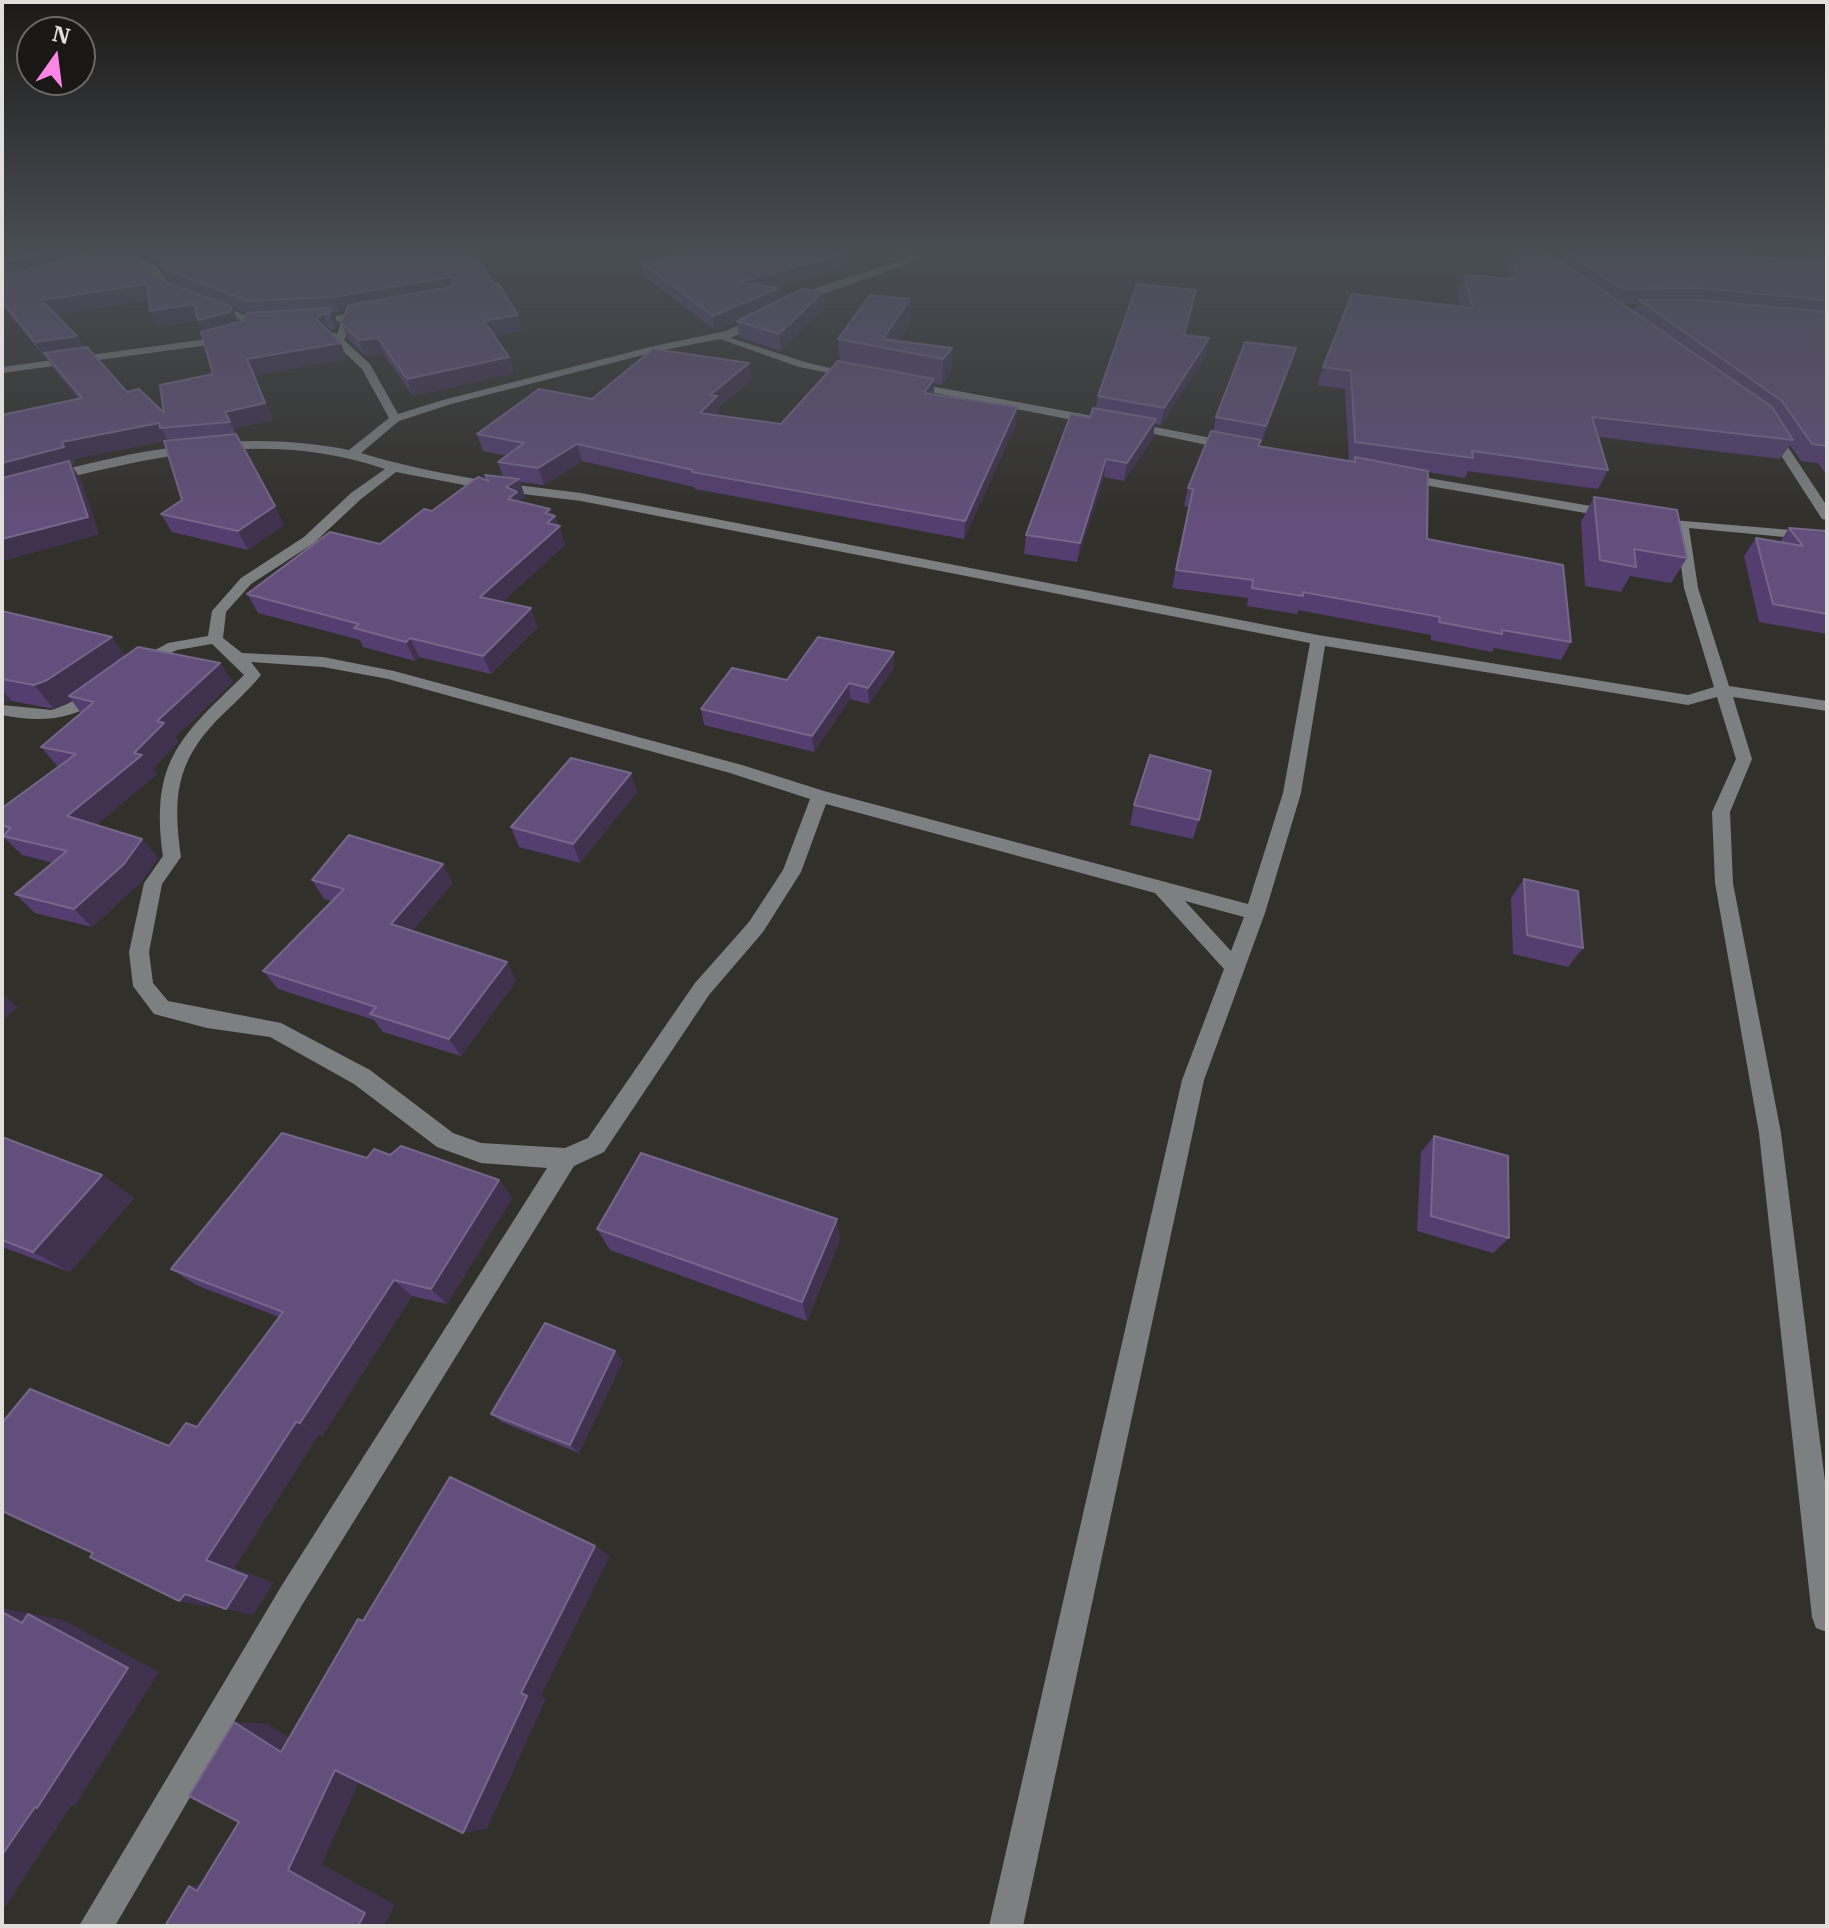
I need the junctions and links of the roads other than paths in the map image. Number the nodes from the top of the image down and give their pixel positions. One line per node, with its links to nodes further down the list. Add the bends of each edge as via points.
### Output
1 (195, 344): 5 (street)
2 (341, 344): 8 (street, via 370,372)
3 (686, 344): 8 (street, via 526,381)
4 (740, 344): 6 (street, via 803,365)
5 (2, 370)
6 (865, 377)
7 (896, 383): 10 (street)
8 (395, 419): 11 (street)
9 (1766, 422): 16 (street)
10 (1238, 447)
11 (352, 454): 12 (street); 14 (street, via 316,447 216,445 78,469)
12 (394, 468): 20 (street, via 309,540 246,581 219,611); 21 (street, via 596,500)
13 (1393, 476): 15 (street)
14 (2, 491)
15 (1621, 515)
16 (1827, 516)
17 (1636, 518): 18 (street)
18 (1682, 526): 19 (street); 23 (street, via 1691,588)
19 (1827, 537)
20 (215, 639): 22 (street); 25 (street, via 164,650 74,711 55,717)
21 (1318, 640): 23 (street, via 1688,700); 28 (street, via 1292,793)
22 (238, 657): 26 (street, via 323,662 389,674); 30 (street, via 253,675 175,760 165,823 172,857 153,883 139,952 143,986 161,1008 274,1029 308,1046 362,1077 445,1140 481,1153)
23 (1722, 690): 24 (street); 31 (street, via 1744,759 1721,812 1724,883 1770,1133)
24 (1827, 706)
25 (2, 710)
26 (820, 796): 27 (street); 30 (street, via 792,872 756,927 702,989 596,1145)
27 (1162, 889): 28 (street); 29 (street)
28 (1255, 913): 29 (street)
29 (1234, 967): 33 (street, via 1193,1080)
30 (566, 1159): 32 (street, via 292,1595)
31 (1827, 1617)
32 (96, 1926)
33 (1006, 1926)

